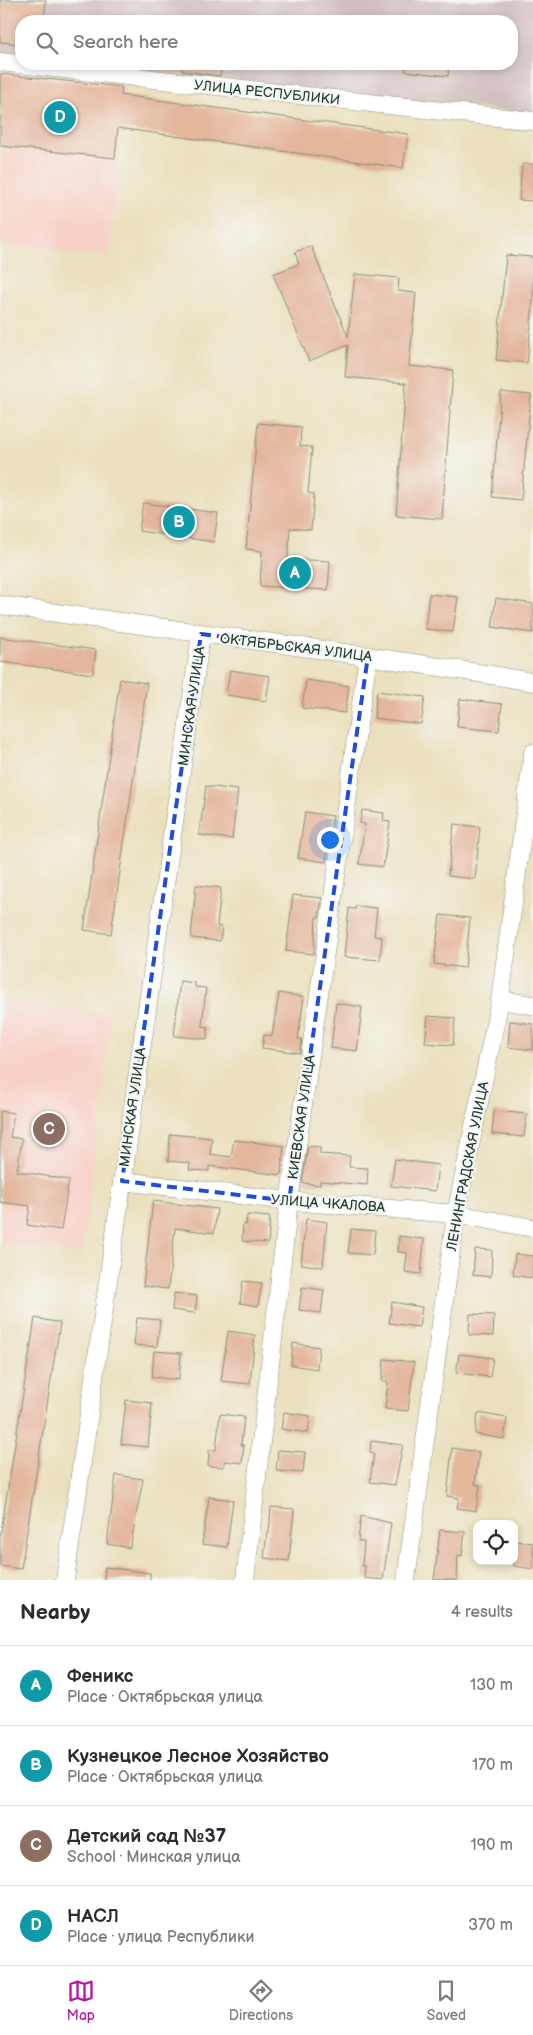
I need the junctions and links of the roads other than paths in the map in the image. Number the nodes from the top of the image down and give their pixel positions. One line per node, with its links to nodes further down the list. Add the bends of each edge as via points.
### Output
1 (0, 62): 2 (street, УЛИЦА РЕСПУБЛИКИ)
2 (15, 64)
3 (72, 70): 4 (street, УЛИЦА РЕСПУБЛИКИ)
4 (533, 121)
5 (0, 604): 6 (street, ОКТЯБРЬСКАЯ УЛИЦА)
6 (202, 634): 7 (street, ОКТЯБРЬСКАЯ УЛИЦА); 12 (street, МИНСКАЯ УЛИЦА)
7 (368, 656): 8 (street, ОКТЯБРЬСКАЯ УЛИЦА); 13 (street, КИЕВСКАЯ УЛИЦА)
8 (533, 682)
9 (533, 752): 10 (street, ЛЕНИНГРАДСКАЯ УЛИЦА)
10 (500, 1000): 11 (street); 14 (street, ЛЕНИНГРАДСКАЯ УЛИЦА)
11 (533, 1005)
12 (122, 1181): 13 (street, УЛИЦА ЧКАЛОВА); 16 (street, МИНСКАЯ УЛИЦА)
13 (289, 1201): 14 (street, УЛИЦА ЧКАЛОВА); 17 (street, КИЕВСКАЯ УЛИЦА)
14 (456, 1214): 15 (street, УЛИЦА ЧКАЛОВА); 18 (street, ЛЕНИНГРАДСКАЯ УЛИЦА)
15 (533, 1228)
16 (65, 1580)
17 (245, 1580)
18 (406, 1580)

